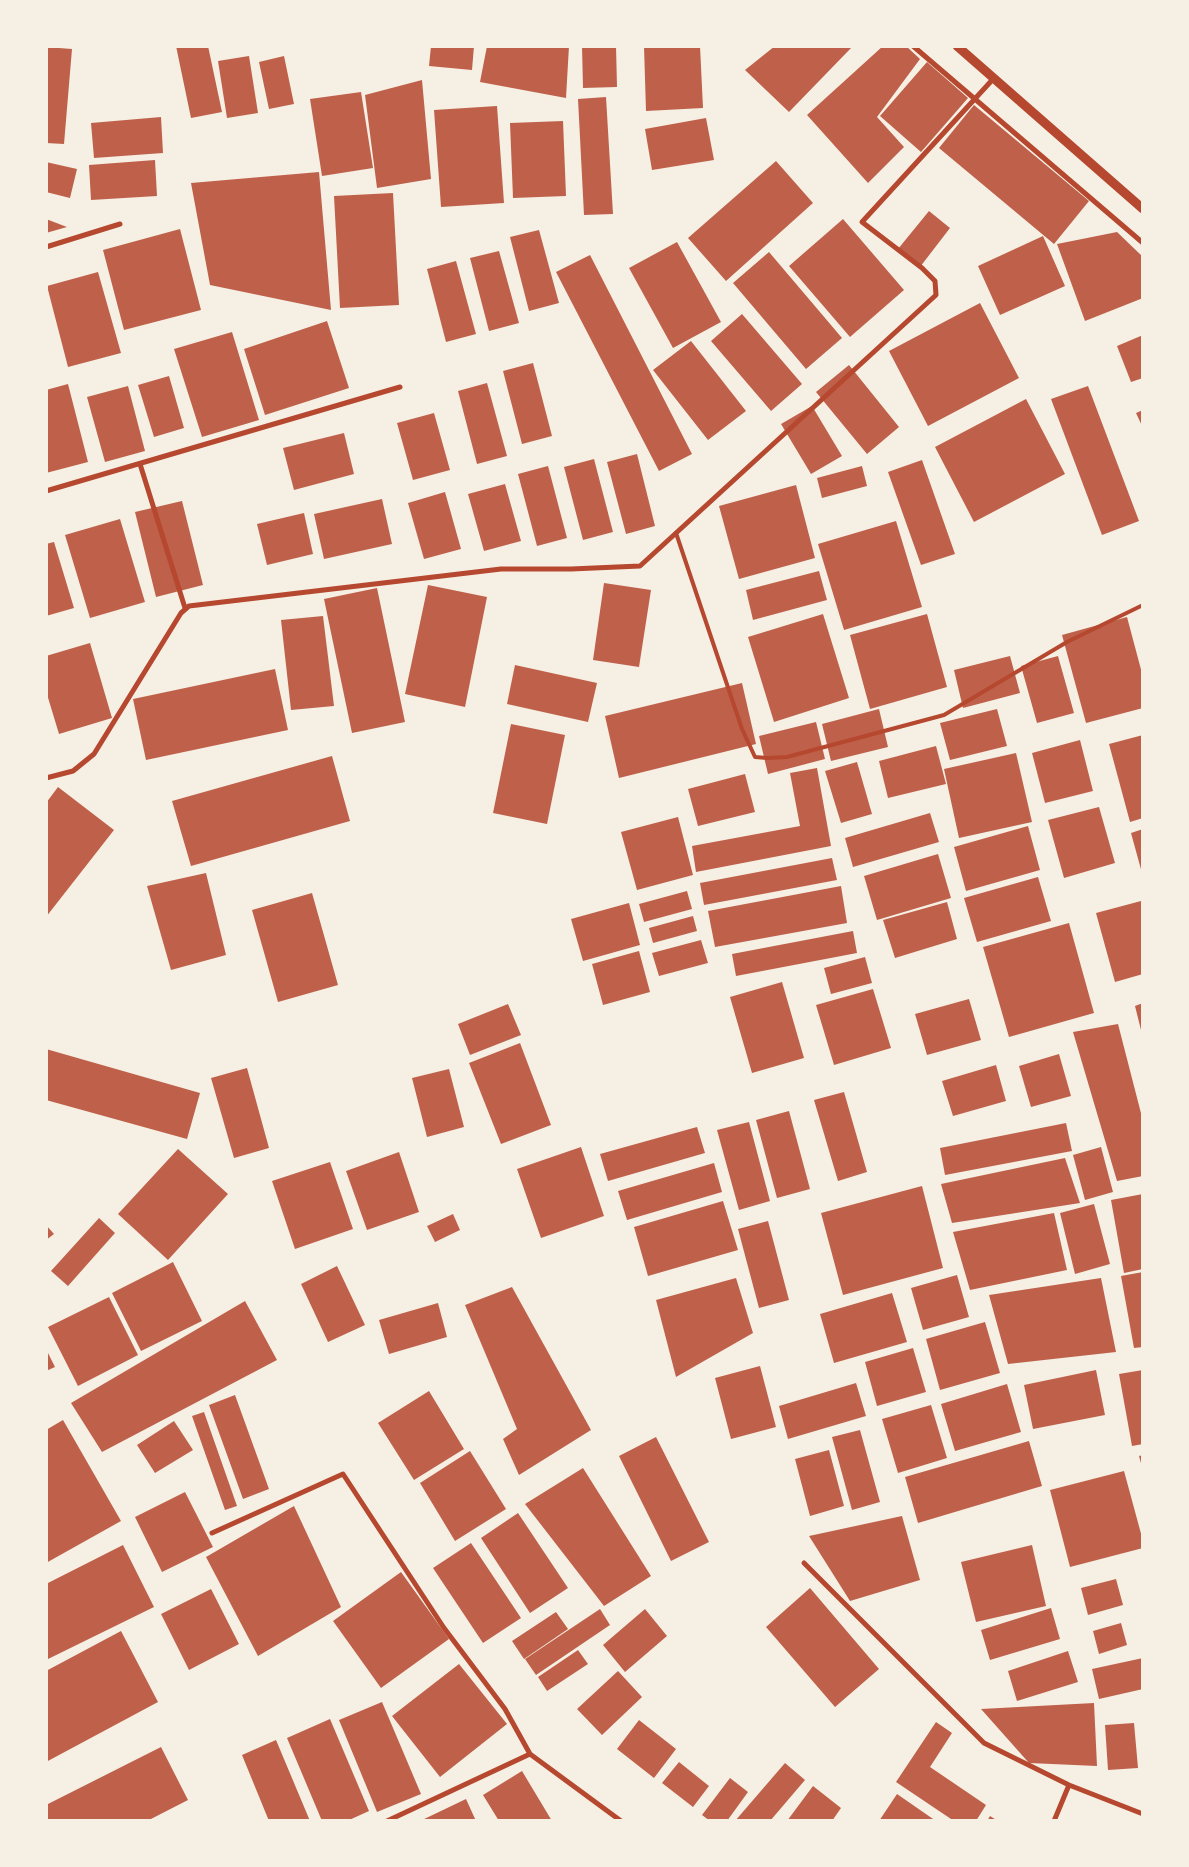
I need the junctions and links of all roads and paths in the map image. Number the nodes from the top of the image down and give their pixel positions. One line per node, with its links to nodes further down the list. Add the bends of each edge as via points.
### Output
1 (913, 46): 4 (street)
2 (957, 46): 3 (street)
3 (994, 78): 4 (street); 5 (street)
4 (975, 100): 7 (street); 12 (street, via 862,222 922,268 935,281 936,295)
5 (1143, 209)
6 (120, 224): 8 (street)
7 (1143, 243)
8 (46, 247)
9 (400, 387): 10 (street)
10 (140, 464): 11 (street); 14 (street)
11 (46, 491)
12 (676, 533): 13 (lane, via 742,729 755,757 787,757 944,715 1067,642); 14 (street, via 640,566 571,570 501,569)
13 (1143, 606)
14 (185, 608): 15 (street, via 94,754 72,771)
15 (46, 778)
16 (212, 1533): 18 (street, via 343,1474 444,1628 505,1709)
17 (804, 1563): 19 (street, via 984,1743)
18 (530, 1754): 21 (street); 22 (street)
19 (1069, 1785): 20 (street); 23 (street)
20 (1143, 1814)
21 (387, 1821)
22 (621, 1821)
23 (1054, 1821)

